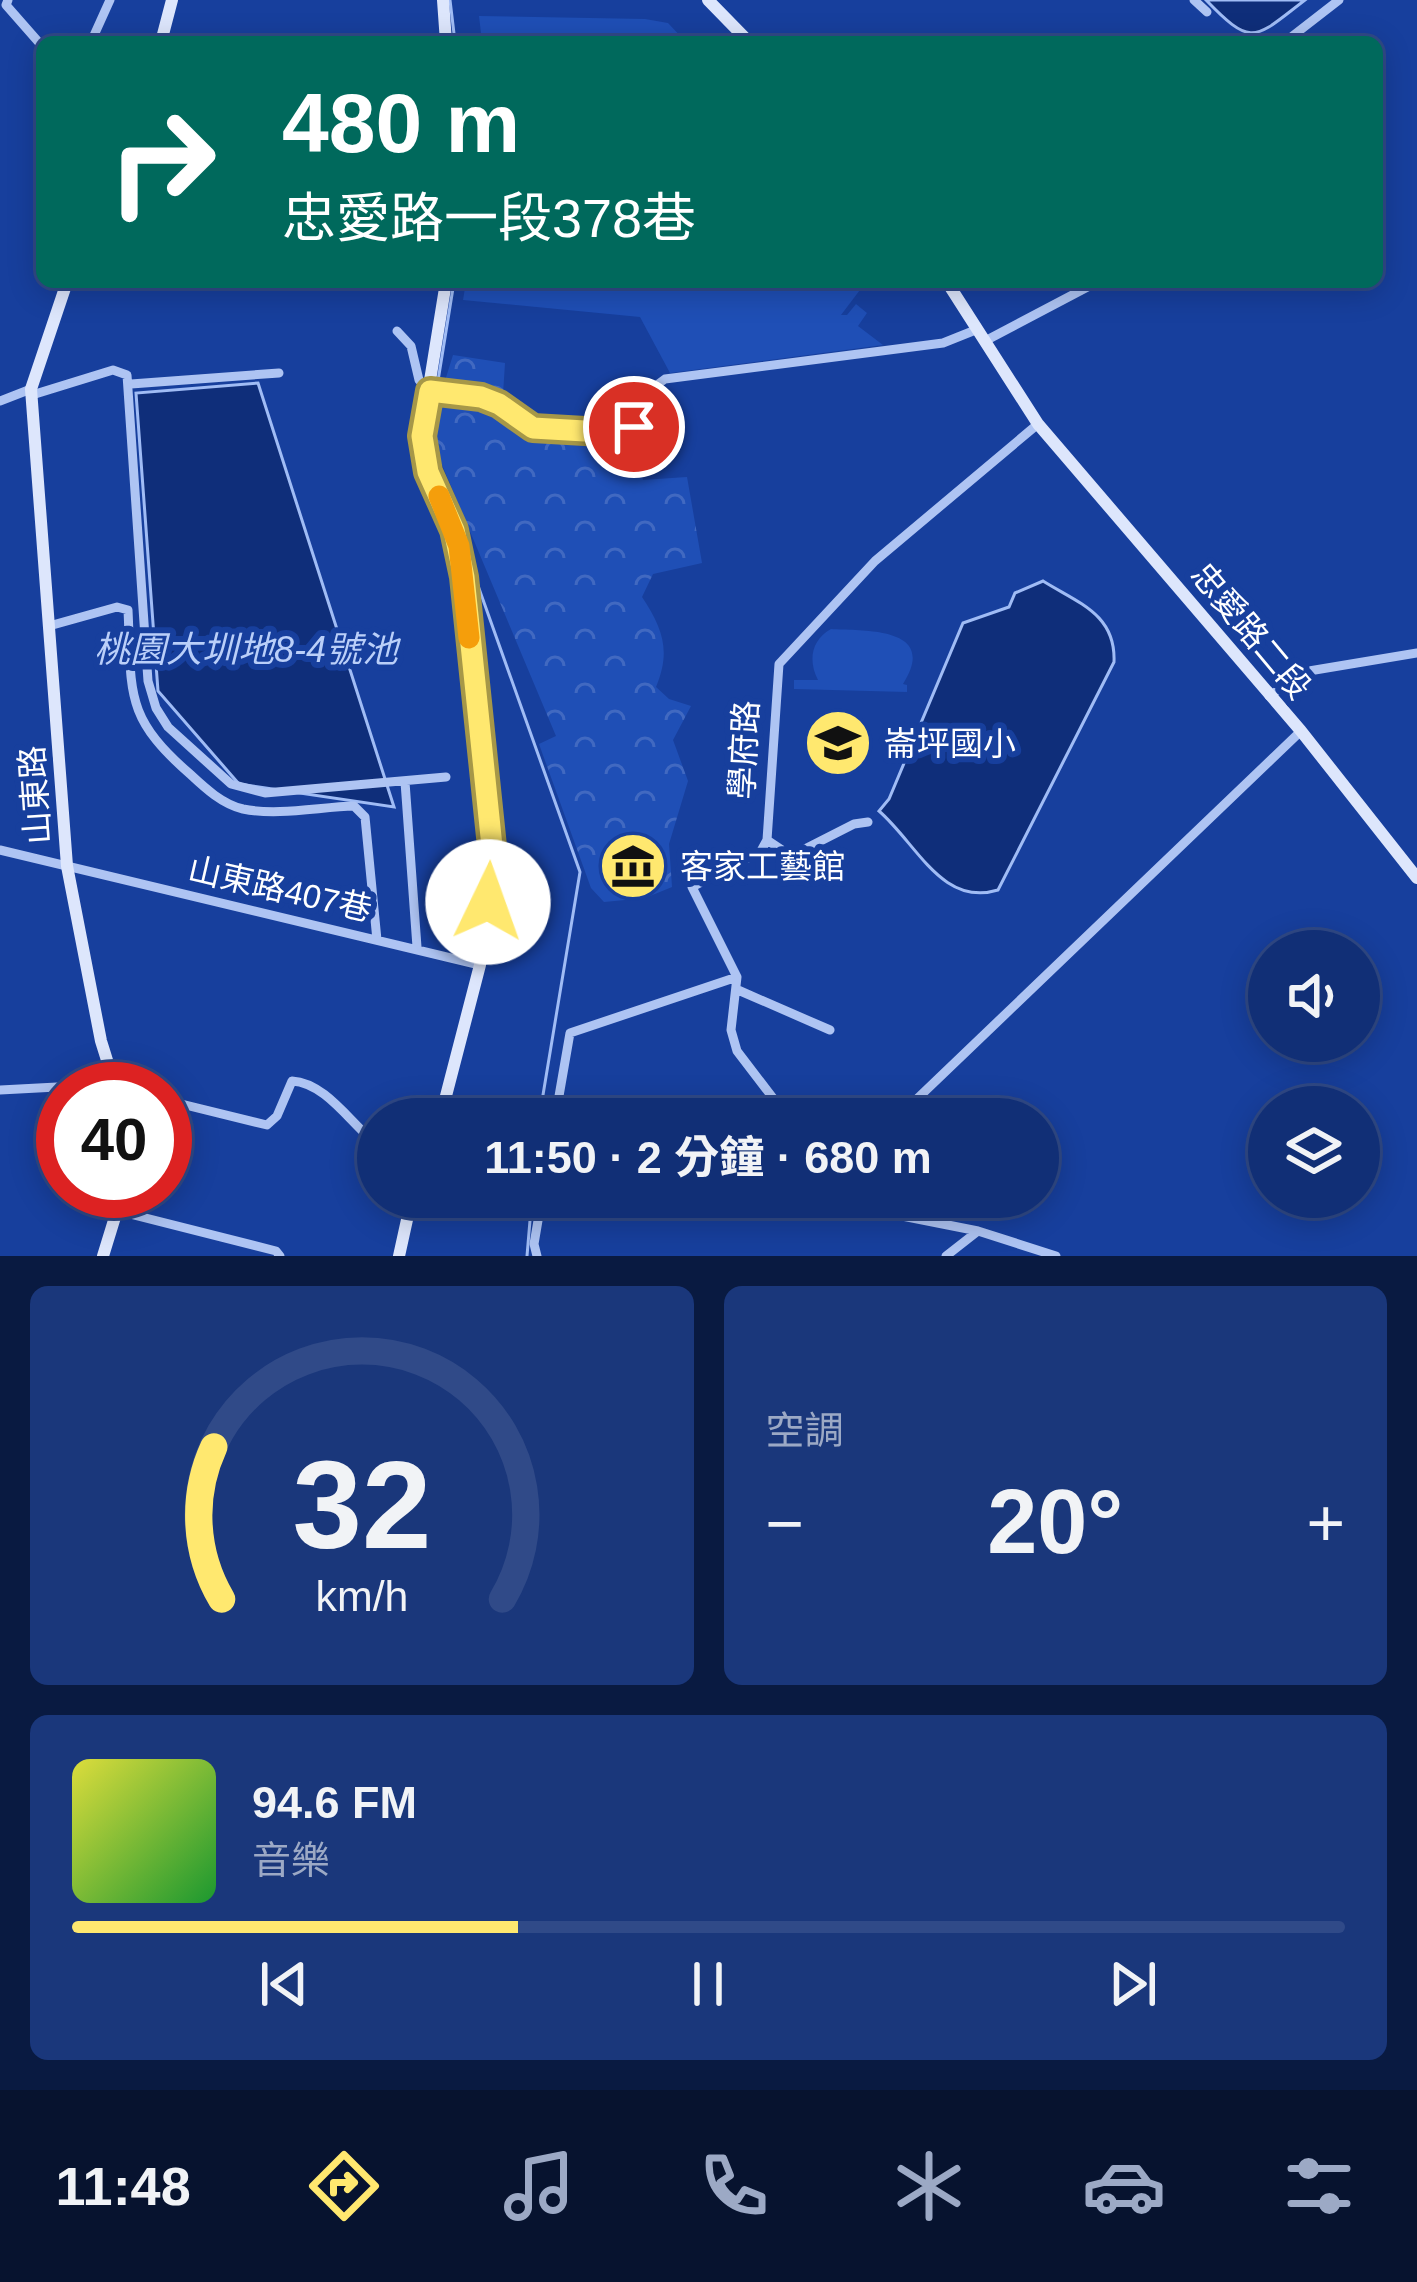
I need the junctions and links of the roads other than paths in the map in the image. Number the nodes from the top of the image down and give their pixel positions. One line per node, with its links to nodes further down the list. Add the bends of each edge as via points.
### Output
1 (110, 0): 9 (street)
2 (172, 0): 10 (street)
3 (443, 0): 11 (street)
4 (708, 0): 12 (street)
5 (1194, 0): 8 (street)
6 (1339, 0): 13 (street)
7 (7, 2): 14 (street)
8 (1207, 12)
9 (94, 36)
10 (163, 36)
11 (446, 36)
12 (743, 36)
13 (1293, 36)
14 (36, 38)
15 (66, 288): 24 (street, 山東路)
16 (445, 288): 23 (street)
17 (951, 288): 20 (street, 忠愛路二段)
18 (1084, 288): 20 (street)
19 (397, 331): 23 (street, via 412,346 419,380)
20 (981, 335): 23 (street, via 665,379 646,393 626,430 533,428 481,397); 26 (street, 忠愛路二段)
21 (279, 373): 22 (street)
22 (131, 384): 24 (street, via 113,370); 32 (street, via 148,681 168,727 231,784 265,793)
23 (434, 391): 40 (street, via 422,436 459,546 493,856)
24 (32, 392): 25 (street); 27 (street, 山東路)
25 (0, 401)
26 (1038, 424): 29 (street, 忠愛路二段); 34 (street, 學府路, via 875,561 779,664)
27 (49, 626): 36 (street, 山東路); 38 (street, via 128,610 131,686 143,724 215,796 242,809 354,806 364,817)
28 (1417, 653): 29 (street, via 1309,671)
29 (1269, 696): 30 (street, 忠愛路二段)
30 (1301, 731): 37 (street, 忠愛路二段); 50 (street)
31 (446, 776): 32 (street)
32 (405, 782): 39 (street)
33 (868, 822): 34 (street, via 796,854)
34 (767, 840): 41 (street, 學府路, via 761,851 692,887)
35 (0, 850): 36 (street, 山東路407巷)
36 (68, 866): 38 (street, 山東路407巷); 44 (street, 山東路)
37 (1417, 878)
38 (377, 940): 39 (street, 山東路407巷)
39 (417, 947): 40 (street, 山東路407巷)
40 (480, 964): 47 (street)
41 (737, 977): 42 (street, 學府路); 48 (street, via 570,1033)
42 (738, 990): 43 (street); 49 (street, 學府路, via 730,1030)
43 (830, 1030)
44 (108, 1062)
45 (36, 1088): 46 (street)
46 (0, 1090)
47 (445, 1098)
48 (558, 1098)
49 (773, 1098)
50 (918, 1098)
51 (192, 1107): 52 (street, via 267,1125 292,1081 302,1082)
52 (357, 1126)
53 (116, 1218): 59 (street)
54 (146, 1218): 60 (street)
55 (407, 1218): 61 (street)
56 (538, 1218): 62 (street)
57 (908, 1218): 58 (street)
58 (978, 1231): 63 (street); 64 (street)
59 (104, 1256)
60 (280, 1256)
61 (399, 1256)
62 (537, 1256)
63 (946, 1256)
64 (1056, 1256)

